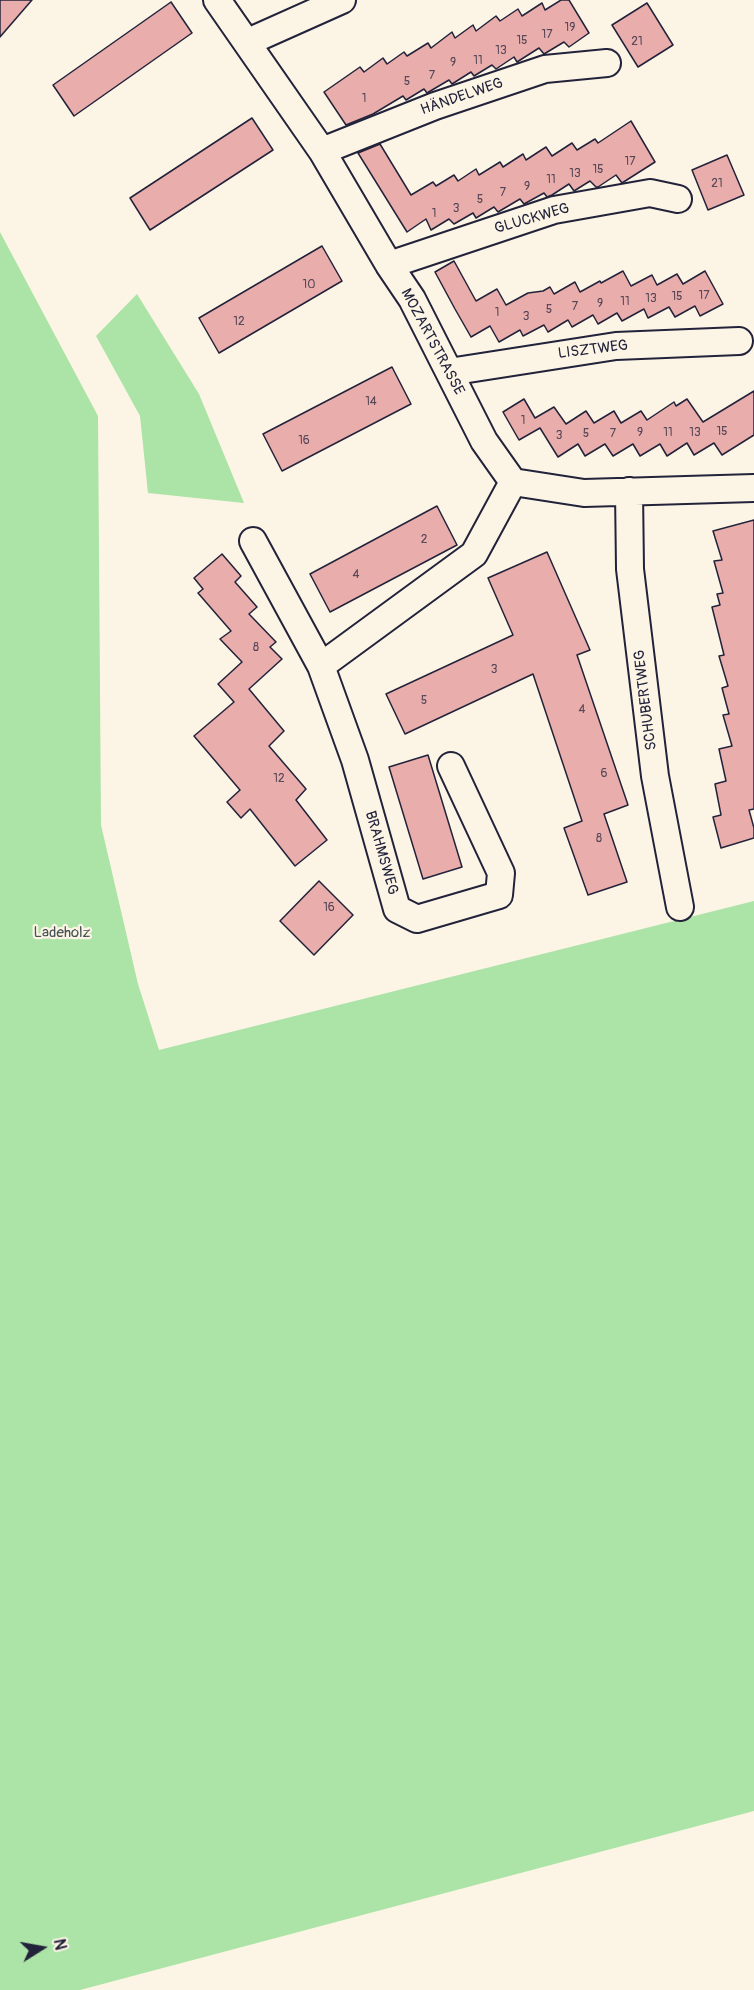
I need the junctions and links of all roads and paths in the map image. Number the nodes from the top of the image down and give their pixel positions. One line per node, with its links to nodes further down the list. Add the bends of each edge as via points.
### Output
1 (217, 0): 3 (street, MOZARTSTRASSE)
2 (342, 0): 3 (street)
3 (248, 42): 5 (street, MOZARTSTRASSE)
4 (608, 63): 5 (street, HÄNDELWEG, via 545,69 435,106)
5 (322, 151): 7 (street, MOZARTSTRASSE)
6 (678, 199): 7 (street, GLUCKWEG, via 650,193 554,210)
7 (389, 265): 9 (street, MOZARTSTRASSE, via 412,299)
8 (739, 341): 9 (street, LISZTWEG, via 616,346)
9 (449, 372): 10 (street, MOZARTSTRASSE, via 484,441)
10 (513, 482): 12 (street, via 584,493); 14 (street, via 474,554)
11 (754, 488): 12 (street)
12 (629, 490): 16 (street, SCHUBERTWEG, via 630,569 652,753)
13 (253, 541): 14 (street, BRAHMSWEG)
14 (321, 666): 15 (street, BRAHMSWEG, via 355,760 397,909 417,919 499,895 501,873)
15 (451, 766)
16 (680, 907)

